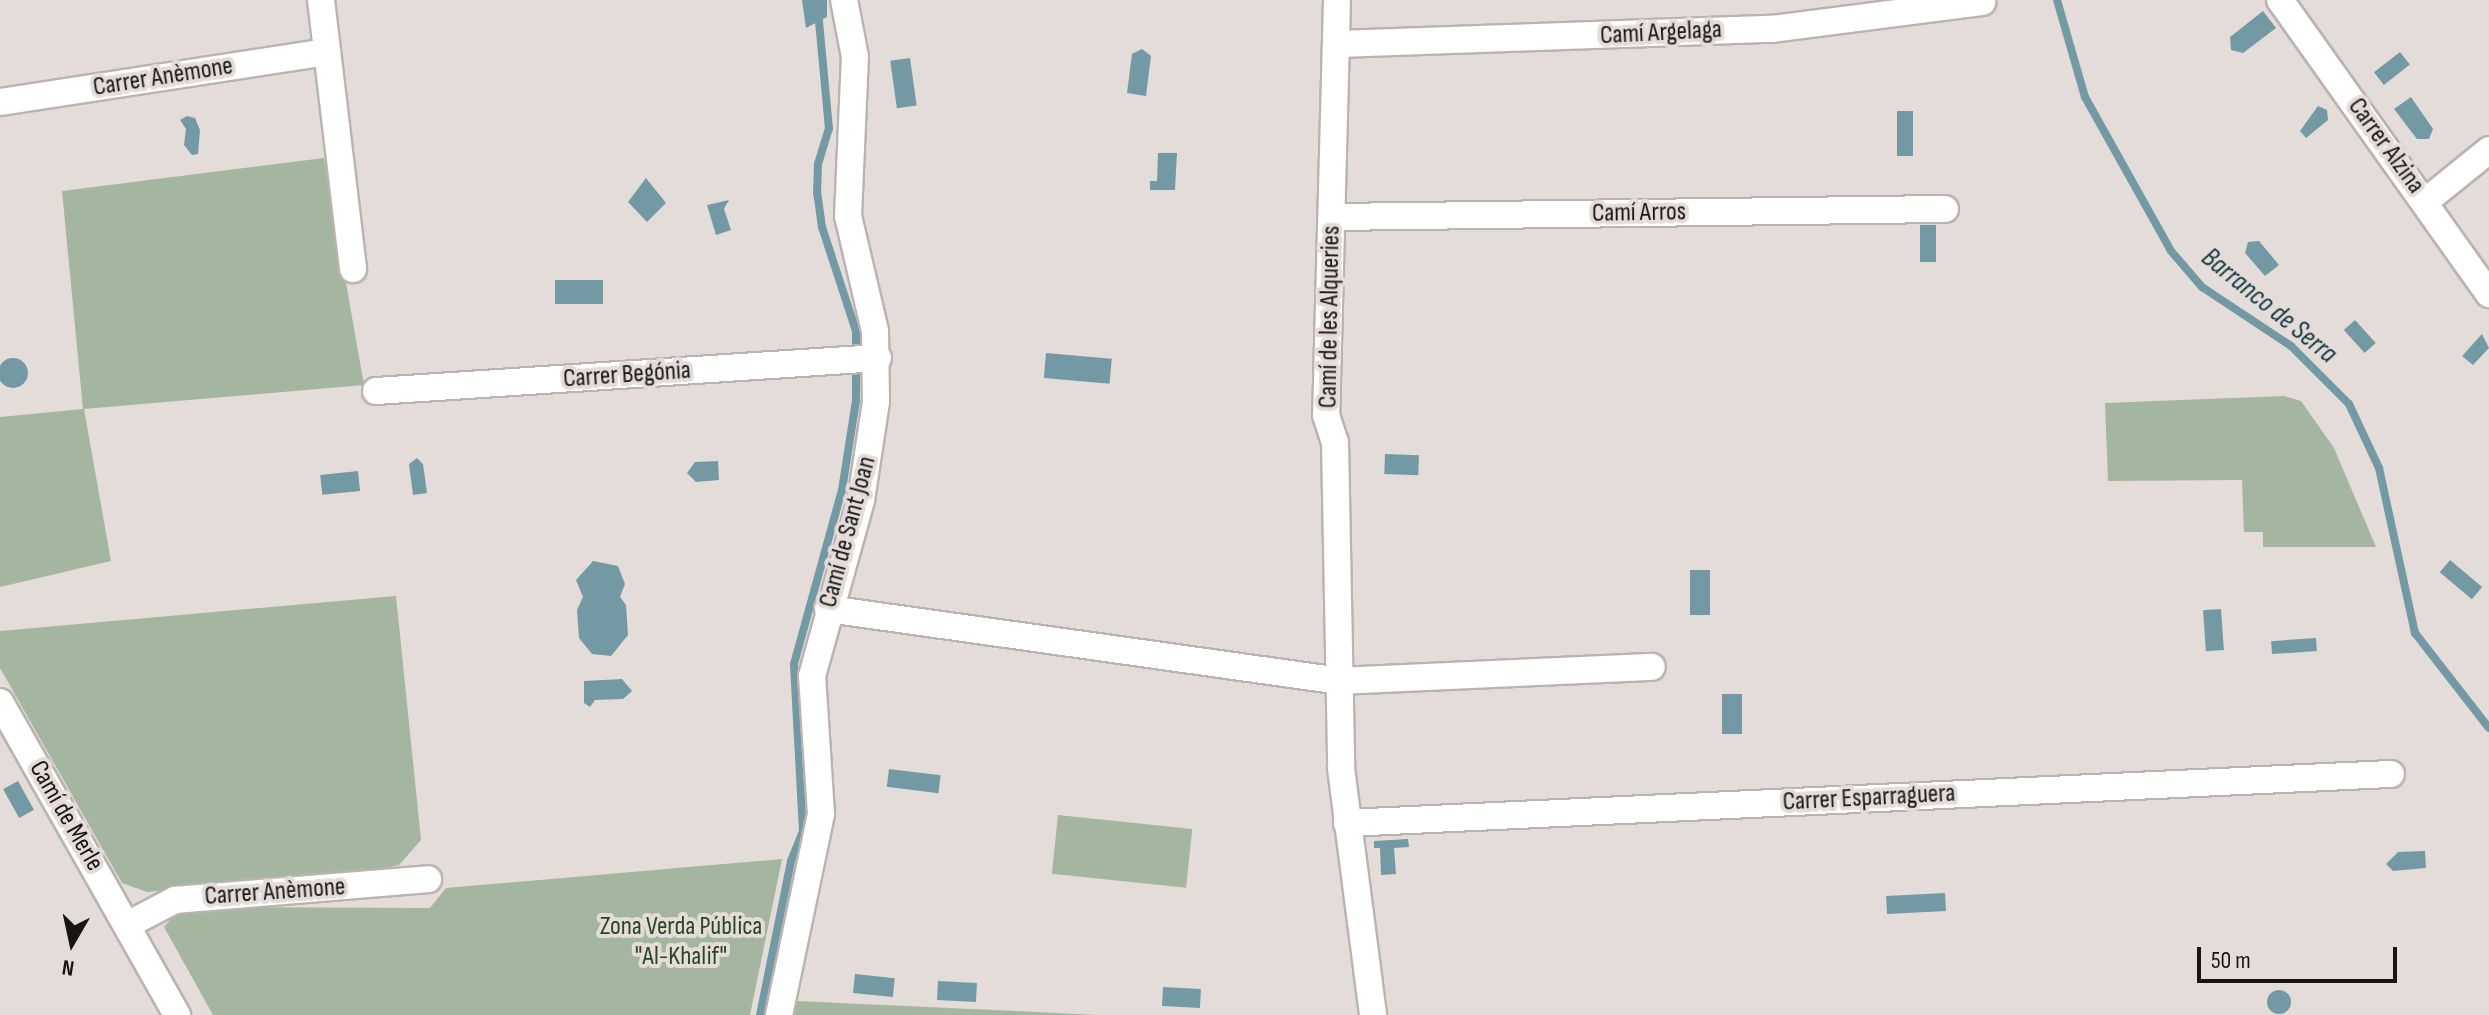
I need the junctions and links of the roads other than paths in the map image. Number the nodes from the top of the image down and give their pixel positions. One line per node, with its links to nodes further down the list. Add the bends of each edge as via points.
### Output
1 (321, 0): 7 (street)
2 (844, 0): 15 (street, Camí de Sant Joan, via 855,57 848,216)
3 (1337, 0): 6 (street, Camí de les Alqueries)
4 (2280, 0): 10 (street, Carrer Alzina)
5 (1982, 2): 6 (street, Camí Argelaga, via 1772,29)
6 (1337, 44): 12 (street, Camí de les Alqueries)
7 (326, 52): 8 (street, Carrer Anèmone); 13 (street)
8 (0, 102)
9 (2489, 150): 10 (street)
10 (2426, 201): 14 (street, Carrer Alzina)
11 (1945, 209): 12 (street, Camí Arros)
12 (1333, 217): 19 (street, Camí de les Alqueries, via 1326,415 1335,442)
13 (353, 269)
14 (2489, 294)
15 (878, 358): 16 (street, Carrer Begónia); 17 (street, Camí de Sant Joan, via 869,467)
16 (376, 391)
17 (828, 609): 19 (street); 26 (street, Camí de Sant Joan, via 811,688 821,814)
18 (1652, 667): 19 (street)
19 (1340, 681): 22 (street, Camí de les Alqueries)
20 (0, 702): 24 (street, Camí de Merle)
21 (2391, 774): 22 (street, Carrer Esparraguera)
22 (1347, 823): 27 (street, Camí de les Alqueries)
23 (428, 879): 24 (street, Carrer Anèmone, via 175,900)
24 (127, 925): 25 (street, Camí de Merle)
25 (177, 1015)
26 (779, 1015)
27 (1373, 1015)

